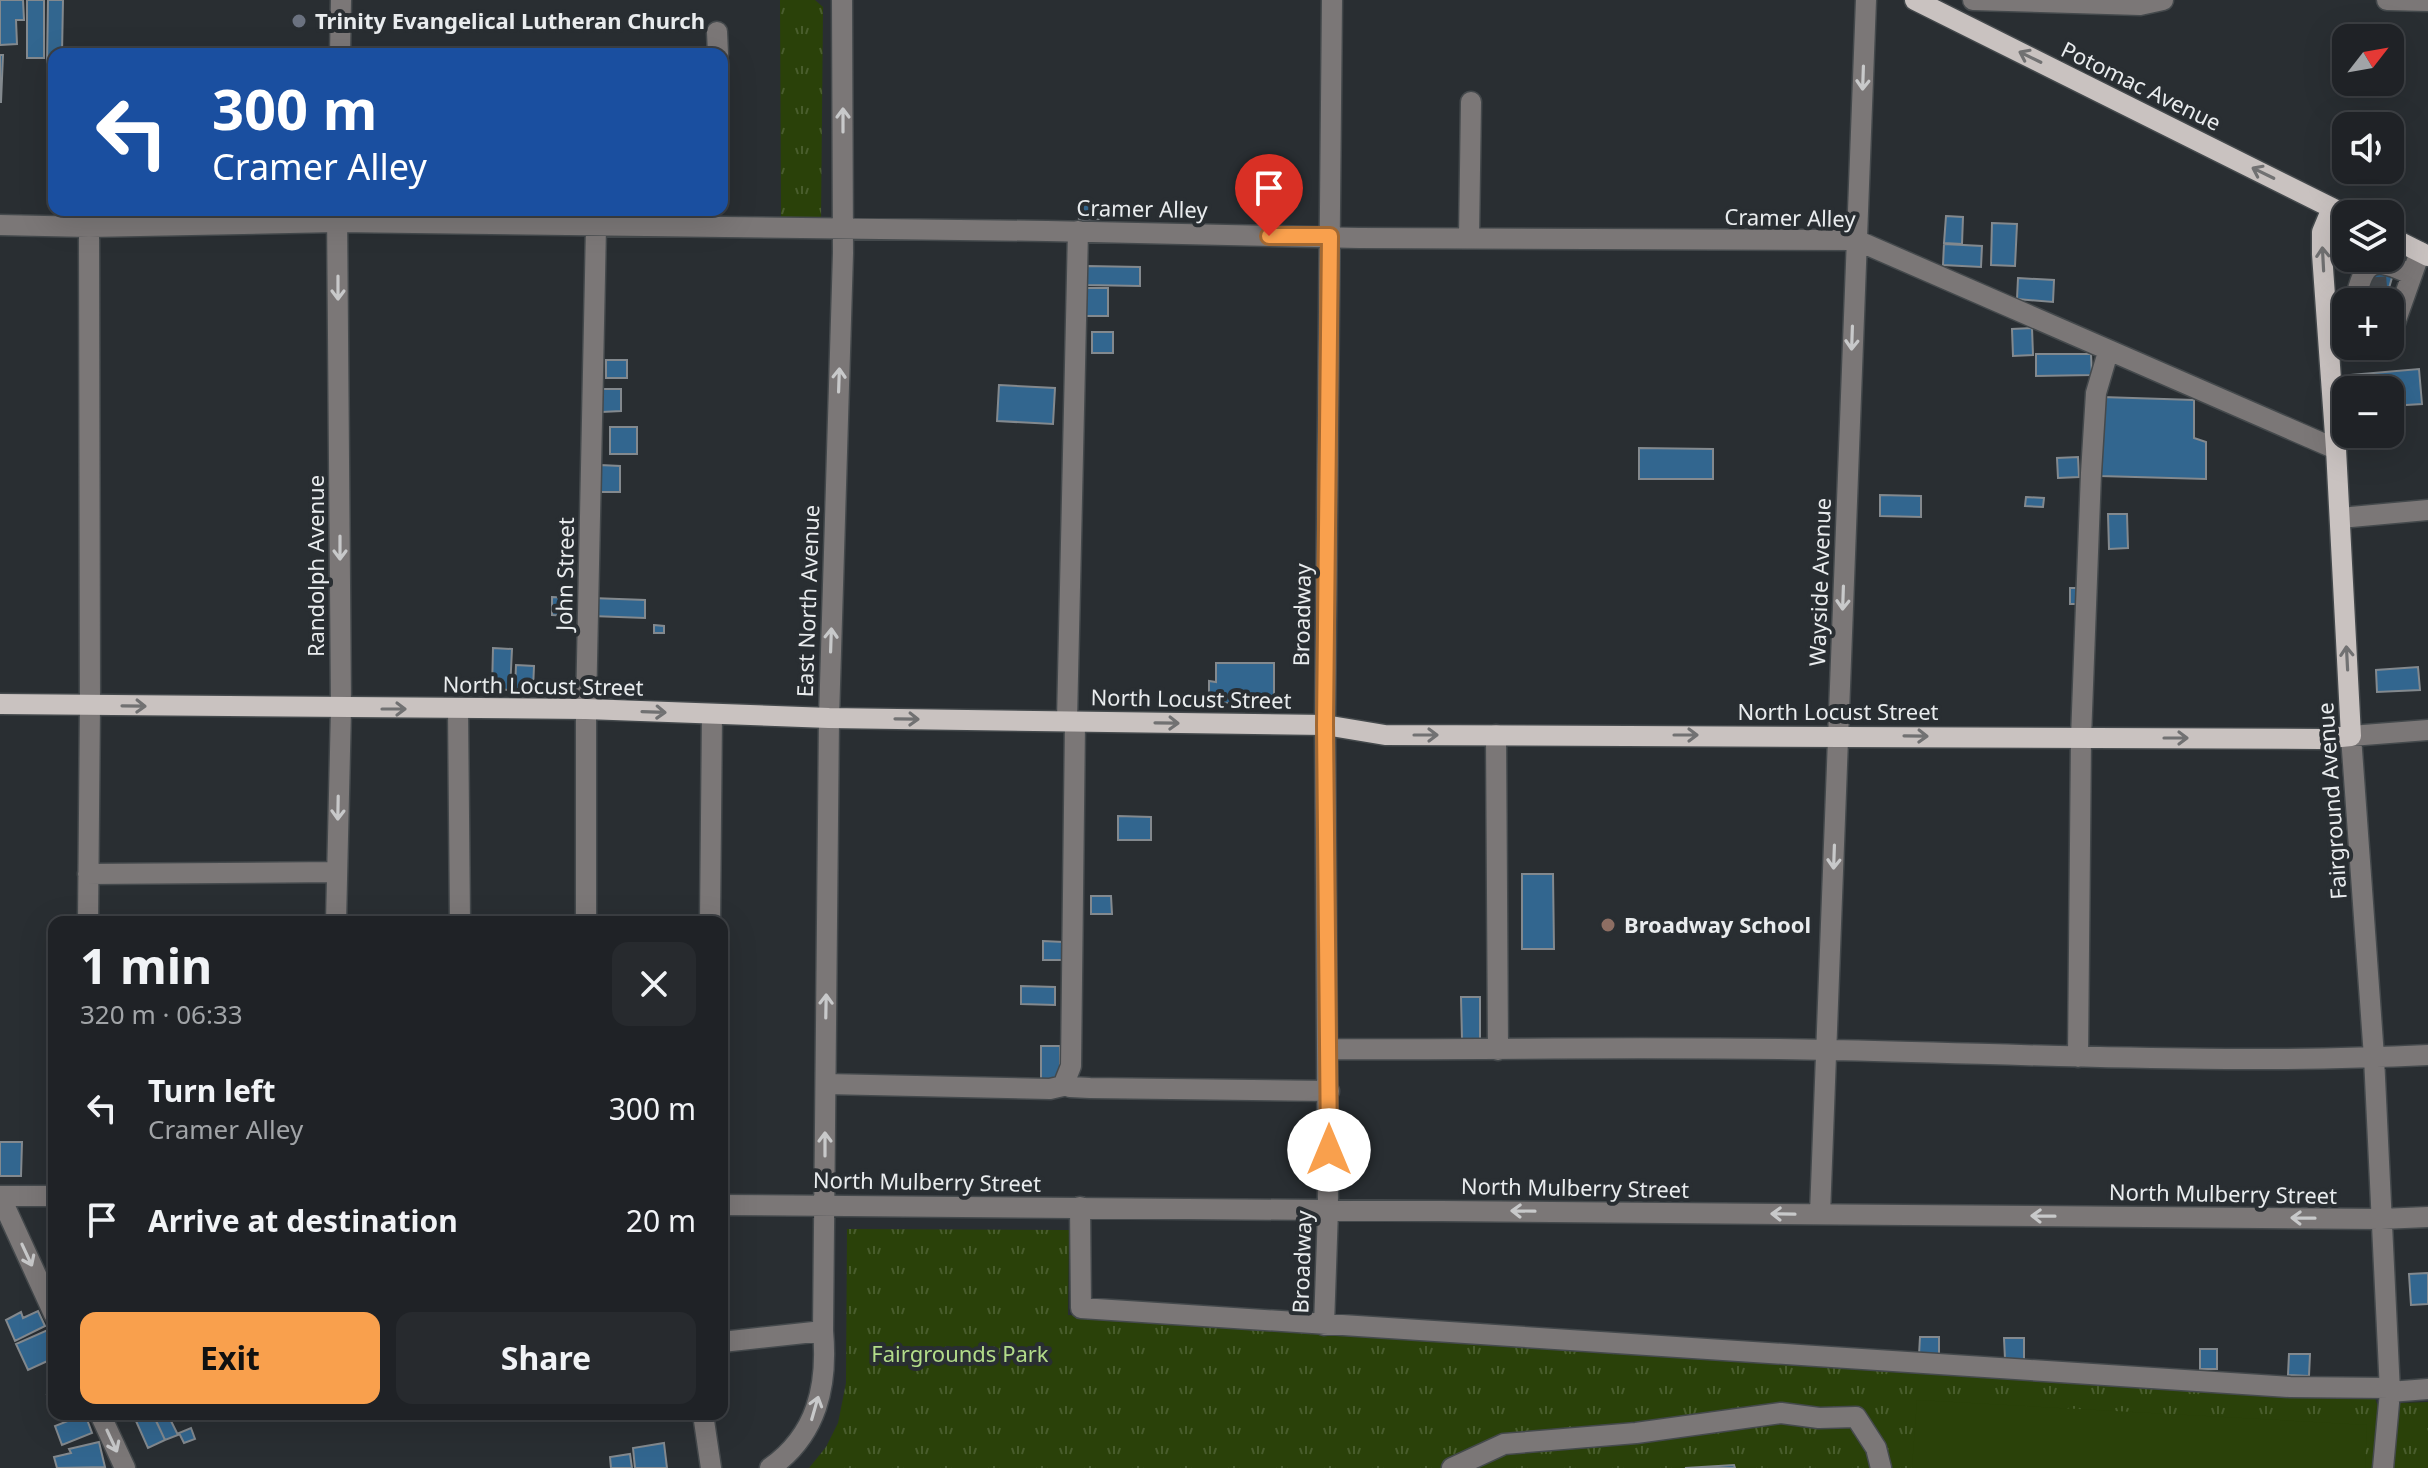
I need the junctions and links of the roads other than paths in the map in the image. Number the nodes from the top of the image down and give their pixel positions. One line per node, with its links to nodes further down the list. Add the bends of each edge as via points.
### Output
1 (341, 0): 11 (street)
2 (842, 0): 21 (street, East North Avenue, one-way to 2)
3 (1332, 0): 23 (street, Broadway)
4 (1866, 0): 25 (street, Wayside Avenue, one-way to 25)
5 (1915, 0): 14 (main road, Potomac Avenue, one-way to 5)
6 (1973, 0): 7 (street, via 2140,5)
7 (2163, 0)
8 (2387, 0): 9 (street)
9 (2428, 1)
10 (717, 32): 12 (street)
11 (340, 48)
12 (718, 48)
13 (1471, 102): 24 (street)
14 (2332, 208)
15 (337, 216): 19 (street, Cramer Alley); 20 (street, Cramer Alley); 39 (street, Randolph Avenue, one-way to 39)
16 (714, 218): 20 (street, Cramer Alley); 21 (street, Cramer Alley)
17 (2332, 220): 31 (main road, Fairground Avenue, one-way to 17, via 2322,232)
18 (0, 225): 19 (street, Cramer Alley)
19 (89, 227): 38 (street)
20 (596, 227): 41 (street, John Street)
21 (843, 228): 22 (street, Cramer Alley); 43 (street, East North Avenue, one-way to 21)
22 (1078, 231): 23 (street, Cramer Alley); 44 (street)
23 (1330, 236): 24 (street, Cramer Alley); 45 (street, Broadway)
24 (1469, 238): 25 (street, Cramer Alley)
25 (1856, 240): 32 (street, Cramer Alley); 48 (street, Wayside Avenue, one-way to 48)
26 (2404, 244): 27 (main road)
27 (2424, 254): 28 (street)
28 (2403, 282): 29 (street, via 2389,264 2371,266 2361,275); 30 (street)
29 (2360, 288)
30 (2401, 288)
31 (2332, 305)
32 (2108, 352): 34 (street, Cramer Alley); 50 (street, via 2096,393)
33 (2337, 360): 34 (main road, Fairground Avenue)
34 (2336, 449): 36 (main road, Fairground Avenue)
35 (2428, 510): 36 (street)
36 (2340, 518): 49 (main road, Fairground Avenue, one-way to 36)
37 (0, 704): 38 (main road, North Locust Street)
38 (90, 705): 39 (main road, North Locust Street, one-way to 39); 52 (street)
39 (341, 709): 40 (main road, North Locust Street, one-way to 40); 51 (street, Randolph Avenue, one-way to 51)
40 (458, 709): 41 (main road, North Locust Street); 55 (street)
41 (586, 709): 42 (main road, North Locust Street, one-way to 42); 56 (street, John Street)
42 (712, 714): 43 (main road, North Locust Street); 57 (street)
43 (829, 718): 44 (main road, North Locust Street, one-way to 44); 64 (street, East North Avenue, one-way to 43)
44 (1071, 722): 45 (main road, North Locust Street, one-way to 45); 65 (street, via 1071,1066)
45 (1325, 725): 47 (main road, North Locust Street, one-way to 47, via 1385,735); 58 (street, Broadway)
46 (2428, 730): 49 (street, North Locust Street)
47 (1496, 735): 48 (main road, North Locust Street, one-way to 48); 59 (street)
48 (1838, 736): 50 (main road, North Locust Street, one-way to 50); 60 (street, Wayside Avenue, one-way to 60)
49 (2351, 736): 50 (main road, North Locust Street, one-way to 49); 63 (street, Fairground Avenue)
50 (2081, 738): 62 (street)
51 (337, 872): 52 (street); 54 (street, Randolph Avenue)
52 (88, 874): 53 (street)
53 (88, 916)
54 (336, 916)
55 (460, 916)
56 (586, 916)
57 (710, 916)
58 (1329, 1049): 59 (street); 66 (street, Broadway)
59 (1498, 1050): 60 (street)
60 (1826, 1050): 62 (street); 73 (street, Wayside Avenue)
61 (2428, 1055): 63 (street)
62 (2078, 1057): 63 (street)
63 (2374, 1057): 75 (street, Fairground Avenue)
64 (826, 1084): 65 (street, via 1050,1089); 69 (street, East North Avenue, one-way to 64)
65 (1064, 1084): 66 (street)
66 (1329, 1091): 72 (street, Broadway)
67 (0, 1196): 68 (street); 76 (street, one-way to 76)
68 (48, 1196)
69 (825, 1204): 70 (street, North Mulberry Street); 71 (street, North Mulberry Street); 78 (street, East North Avenue)
70 (728, 1205)
71 (1080, 1207): 72 (street, North Mulberry Street); 77 (street, via 1081,1308)
72 (1328, 1210): 73 (street, North Mulberry Street, one-way to 72); 77 (street, Broadway)
73 (1820, 1214): 75 (street, North Mulberry Street, one-way to 73)
74 (2428, 1217): 75 (street, North Mulberry Street)
75 (2381, 1219): 81 (street, Fairground Avenue)
76 (48, 1301)
77 (1324, 1325): 81 (street)
78 (823, 1331): 79 (street); 87 (street, East North Avenue, one-way to 78, via 788,1455 814,1417 826,1364)
79 (728, 1341)
80 (2428, 1389): 81 (street)
81 (2390, 1390): 84 (street, Fairground Avenue)
82 (103, 1420): 85 (street, one-way to 85)
83 (704, 1420): 86 (street)
84 (2386, 1436): 90 (street, Fairground Avenue); 91 (street)
85 (125, 1468)
86 (711, 1468)
87 (770, 1468)
88 (1452, 1468): 89 (street, via 1504,1444 1781,1413 1856,1417 1876,1448)
89 (1881, 1468)
90 (2383, 1468)
91 (2395, 1468)

